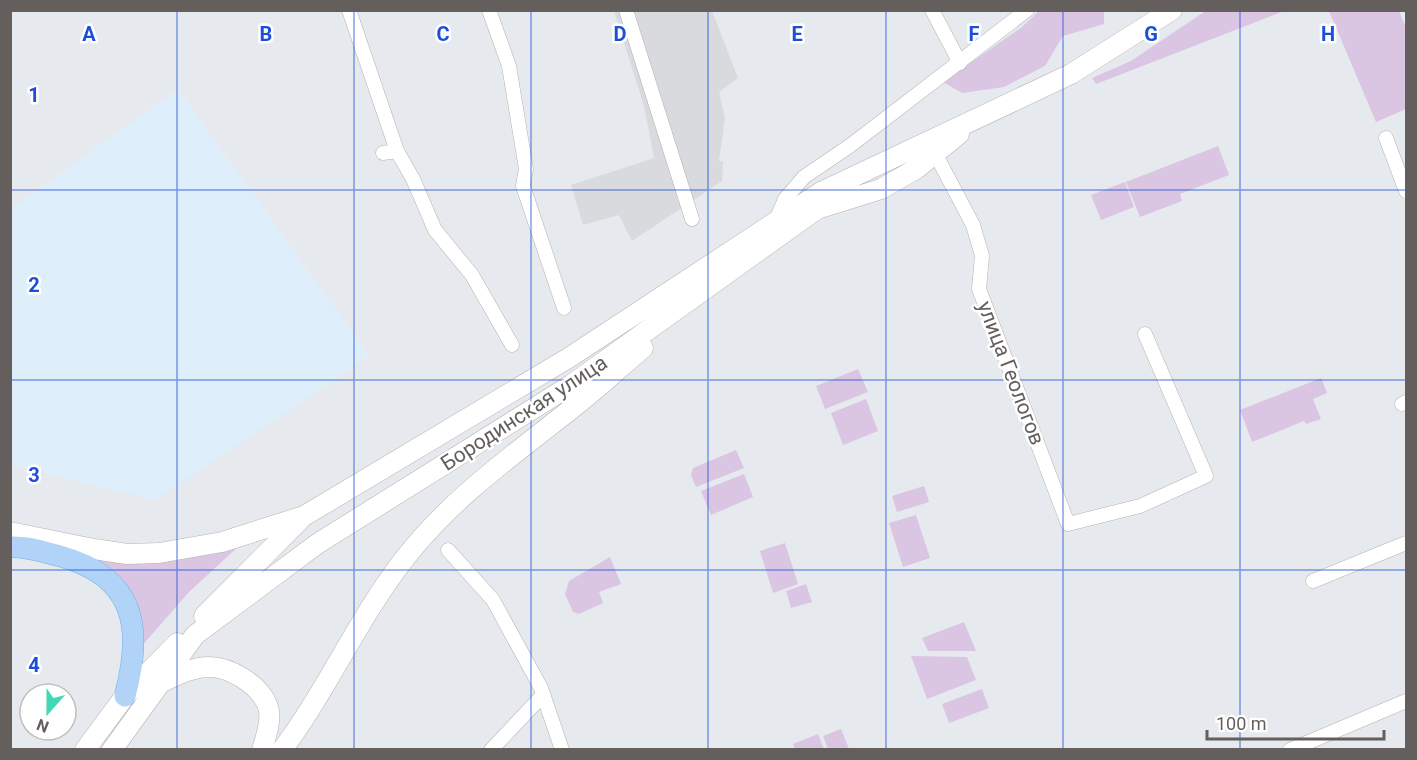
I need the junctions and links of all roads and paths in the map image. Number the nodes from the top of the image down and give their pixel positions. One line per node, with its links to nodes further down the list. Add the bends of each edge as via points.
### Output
1 (349, 10): 10 (street)
2 (489, 10): 17 (street, via 509,66 526,169 523,186)
3 (626, 10): 14 (street)
4 (932, 10): 7 (street)
5 (1027, 10): 7 (street)
6 (1172, 10): 8 (street, Бородинская улица, via 1071,74)
7 (960, 63): 15 (street, via 804,177 785,199)
8 (972, 122): 12 (street, Бородинская улица); 15 (street, Бородинская улица, via 821,192)
9 (1386, 138): 13 (street)
10 (397, 151): 11 (street); 19 (street, via 435,230 472,275)
11 (383, 153)
12 (936, 155): 16 (street, Бородинская улица, via 881,189 817,209); 18 (street, улица Геологов, via 974,225 981,256 979,289 1068,524 1140,506 1206,476)
13 (1407, 191)
14 (692, 219)
15 (776, 220): 20 (street, Бородинская улица, via 570,357)
16 (729, 273): 26 (street, Бородинская улица, via 571,385 316,544 195,635); 33 (street, via 458,500 383,588 313,707)
17 (564, 308)
18 (1145, 334)
19 (512, 345)
20 (304, 516): 21 (street, via 222,542 159,553 127,554); 28 (street)
21 (10, 532)
22 (1407, 543): 25 (street)
23 (10, 547): 28 (main road, via 23,546 74,560 96,570 117,588 130,613 134,639 134,663)
24 (448, 550): 27 (street, via 493,600)
25 (1313, 581)
26 (160, 683): 31 (street, Бородинская улица); 32 (street, via 210,667 235,674 252,685 267,704 269,728)
27 (543, 695): 34 (street); 35 (street)
28 (125, 696): 30 (street)
29 (1407, 702): 36 (street)
30 (85, 750)
31 (112, 750)
32 (262, 750)
33 (282, 750)
34 (491, 750)
35 (561, 750)
36 (1290, 750)

